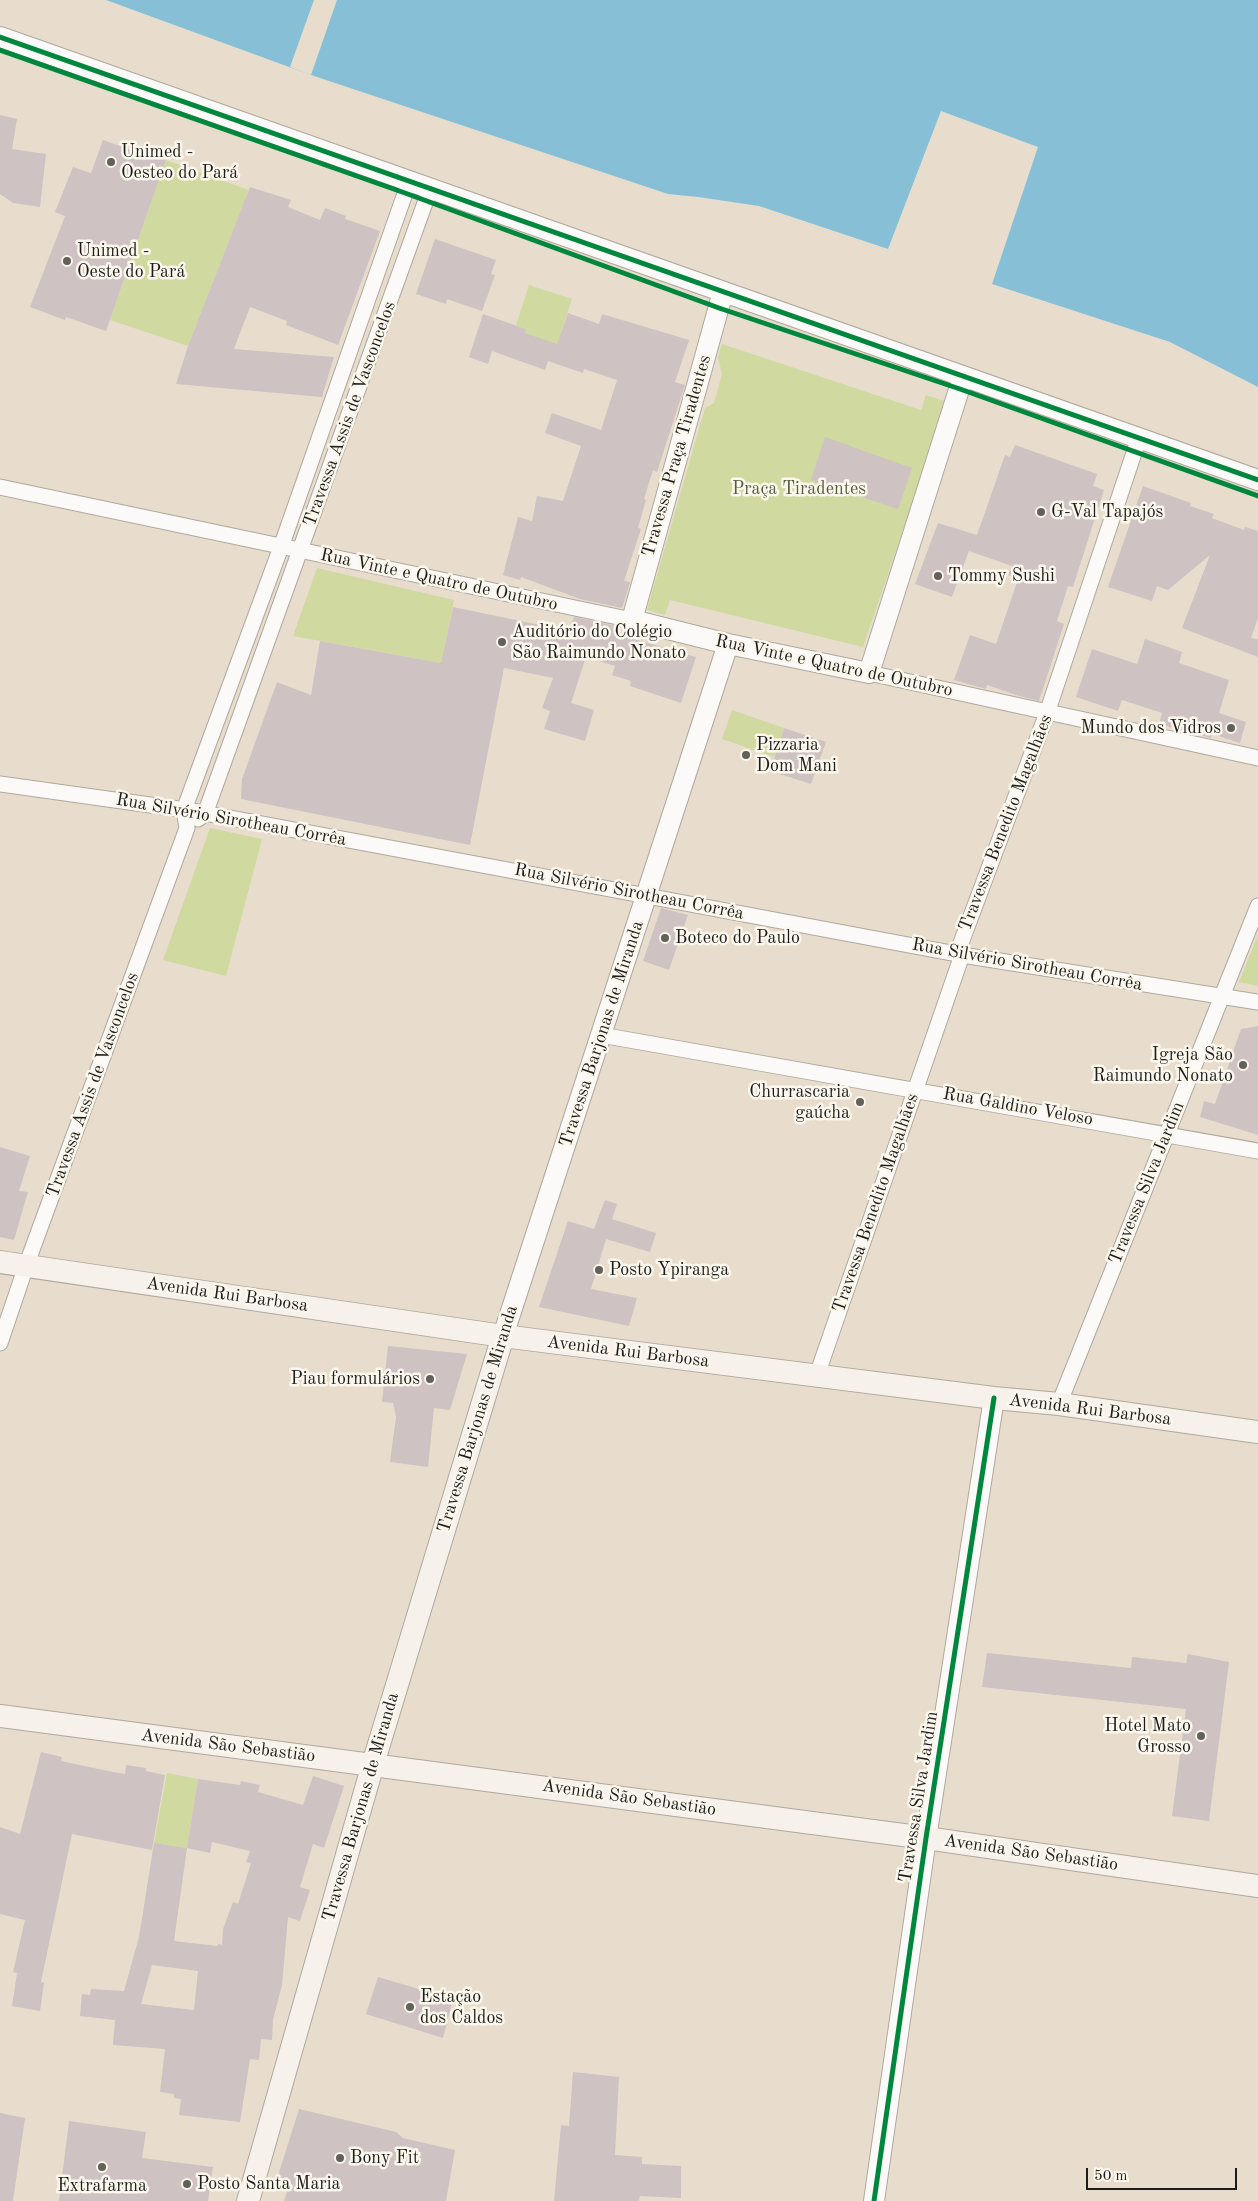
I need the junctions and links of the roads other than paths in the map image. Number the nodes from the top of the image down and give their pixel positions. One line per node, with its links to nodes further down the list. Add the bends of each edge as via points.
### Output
1 (0, 37): 2 (street)
2 (409, 182): 3 (street); 9 (street, Travessa Assis de Vasconcelos)
3 (430, 189): 4 (street); 10 (street, Travessa Assis de Vasconcelos)
4 (723, 292): 5 (street); 11 (street, Travessa Praça Tiradentes)
5 (963, 376): 6 (street); 13 (street)
6 (1139, 438): 7 (street); 14 (street, Travessa Benedito Magalhães)
7 (1258, 480)
8 (0, 487): 9 (street, Rua Vinte e Quatro de Outubro)
9 (281, 547): 10 (street, Rua Vinte e Quatro de Outubro); 17 (street, Travessa Assis de Vasconcelos)
10 (300, 552): 11 (street, Rua Vinte e Quatro de Outubro); 18 (street, Travessa Assis de Vasconcelos)
11 (632, 620): 12 (street, Rua Vinte e Quatro de Outubro)
12 (728, 644): 13 (street, Rua Vinte e Quatro de Outubro); 20 (street, Travessa Barjonas de Miranda)
13 (869, 673): 14 (street, Rua Vinte e Quatro de Outubro)
14 (1047, 713): 15 (street, Rua Vinte e Quatro de Outubro); 22 (street, Travessa Benedito Magalhães, via 958,951)
15 (1258, 758)
16 (0, 784): 17 (street, Rua Silvério Sirotheau Corrêa)
17 (184, 810): 18 (street, Rua Silvério Sirotheau Corrêa); 19 (street, Travessa Assis de Vasconcelos)
18 (205, 814): 19 (street); 20 (street, Rua Silvério Sirotheau Corrêa)
19 (187, 828): 30 (street, Travessa Assis de Vasconcelos)
20 (647, 896): 22 (street, Rua Silvério Sirotheau Corrêa); 25 (street, Travessa Barjonas de Miranda)
21 (1258, 906): 23 (street, Travessa Silva Jardim)
22 (962, 955): 23 (street, Rua Silvério Sirotheau Corrêa); 26 (street, Travessa Benedito Magalhães)
23 (1222, 997): 24 (street, Rua Silvério Sirotheau Corrêa); 27 (street, Travessa Silva Jardim)
24 (1258, 1002)
25 (601, 1034): 26 (street, Rua Galdino Veloso); 31 (street, Travessa Barjonas de Miranda)
26 (916, 1089): 27 (street, Rua Galdino Veloso); 33 (street, Travessa Benedito Magalhães)
27 (1166, 1134): 28 (street, Rua Galdino Veloso); 35 (street, Travessa Silva Jardim)
28 (1258, 1150)
29 (0, 1262): 30 (main road, Avenida Rui Barbosa)
30 (26, 1266): 31 (main road, Avenida Rui Barbosa); 32 (street, Travessa Assis de Vasconcelos)
31 (502, 1336): 33 (main road, Avenida Rui Barbosa); 38 (main road, Travessa Barjonas de Miranda)
32 (0, 1343)
33 (817, 1375): 34 (main road, Avenida Rui Barbosa)
34 (994, 1398): 35 (main road, Avenida Rui Barbosa); 39 (street, Travessa Silva Jardim)
35 (1059, 1404): 36 (main road, Avenida Rui Barbosa)
36 (1258, 1432)
37 (0, 1716): 38 (main road, Avenida São Sebastião)
38 (372, 1764): 39 (main road, Avenida São Sebastião); 41 (main road, Travessa Barjonas de Miranda)
39 (926, 1838): 40 (main road, Avenida São Sebastião); 42 (street, Travessa Silva Jardim)
40 (1258, 1886)
41 (248, 2201)
42 (874, 2201)

